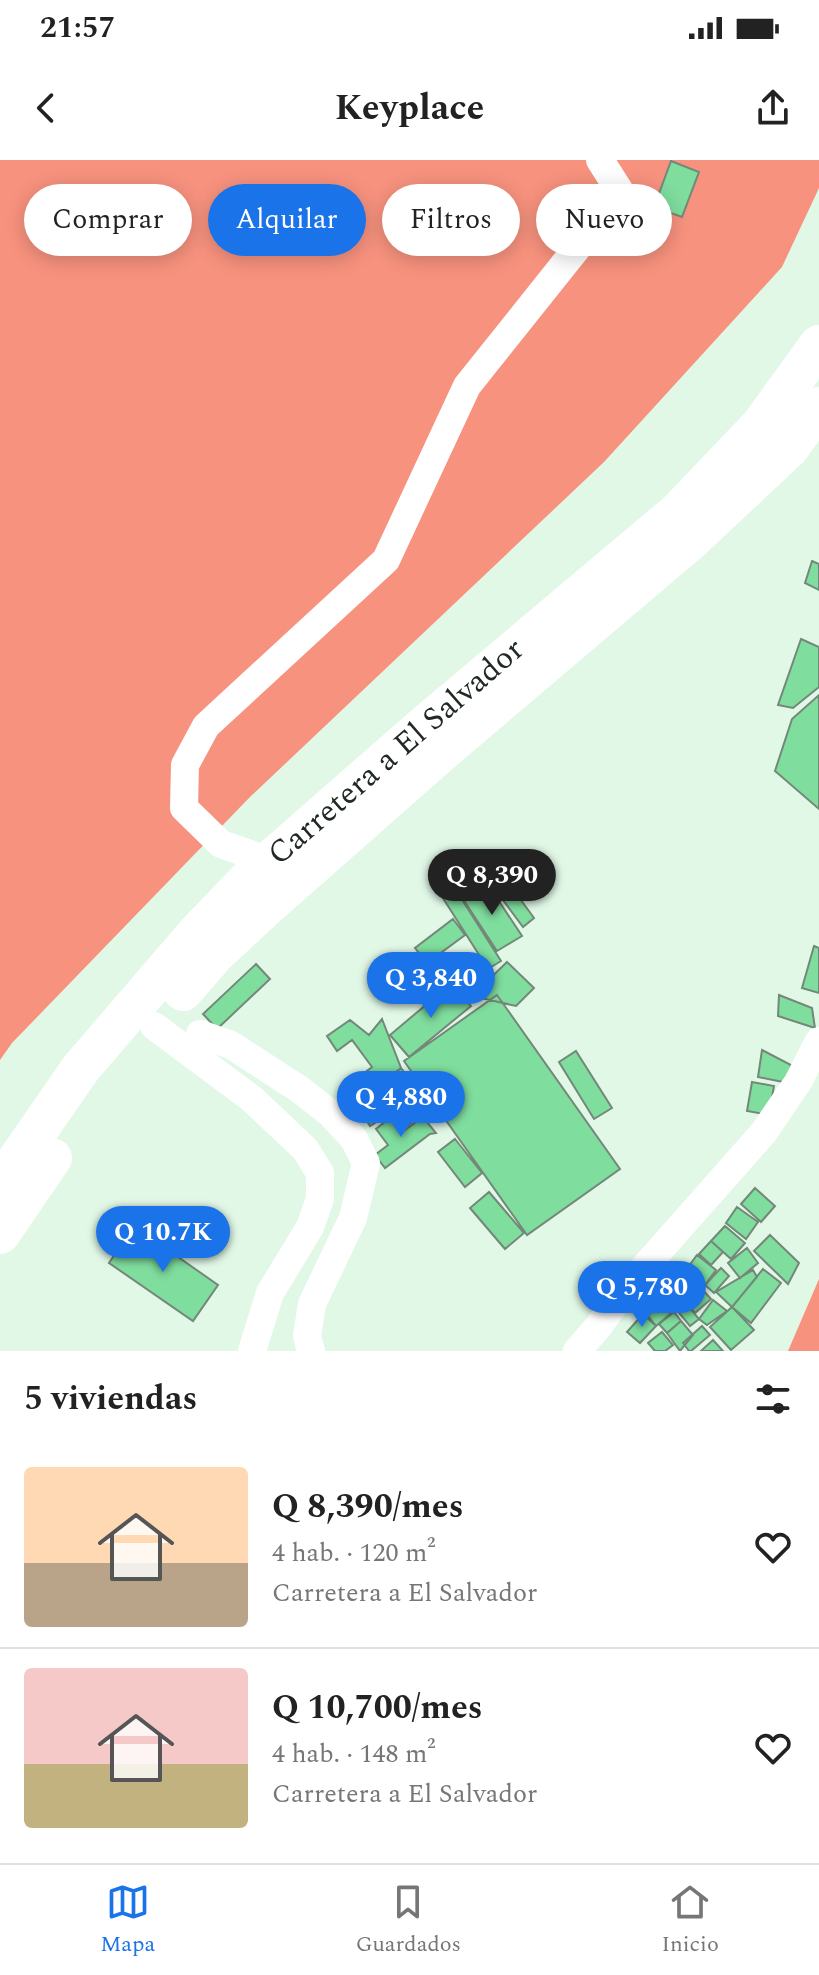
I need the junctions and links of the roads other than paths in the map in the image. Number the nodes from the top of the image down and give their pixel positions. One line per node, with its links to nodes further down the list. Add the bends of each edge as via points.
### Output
1 (600, 160): 4 (street, via 621,193 467,386 386,560 206,726 185,765 184,808 221,844)
2 (819, 345): 4 (highway, Carretera a El Salvador, via 761,425 678,512)
3 (819, 407): 5 (highway, Carretera a El Salvador, via 789,448 691,540 216,953)
4 (270, 861): 5 (highway, Carretera a El Salvador, via 198,932)
5 (172, 984): 6 (highway, Carretera a El Salvador); 9 (highway, Carretera a El Salvador, via 81,1068)
6 (154, 1026): 10 (highway, Carretera a El Salvador, via 104,1084); 11 (street, via 252,1099 305,1149 320,1173 320,1199 310,1227 270,1293)
7 (200, 1034): 12 (street, via 231,1045 299,1089 354,1139 366,1163 353,1218 312,1304 307,1336)
8 (819, 1041): 13 (street, via 764,1132)
9 (0, 1185)
10 (0, 1234)
11 (252, 1351)
12 (311, 1351)
13 (577, 1351)

